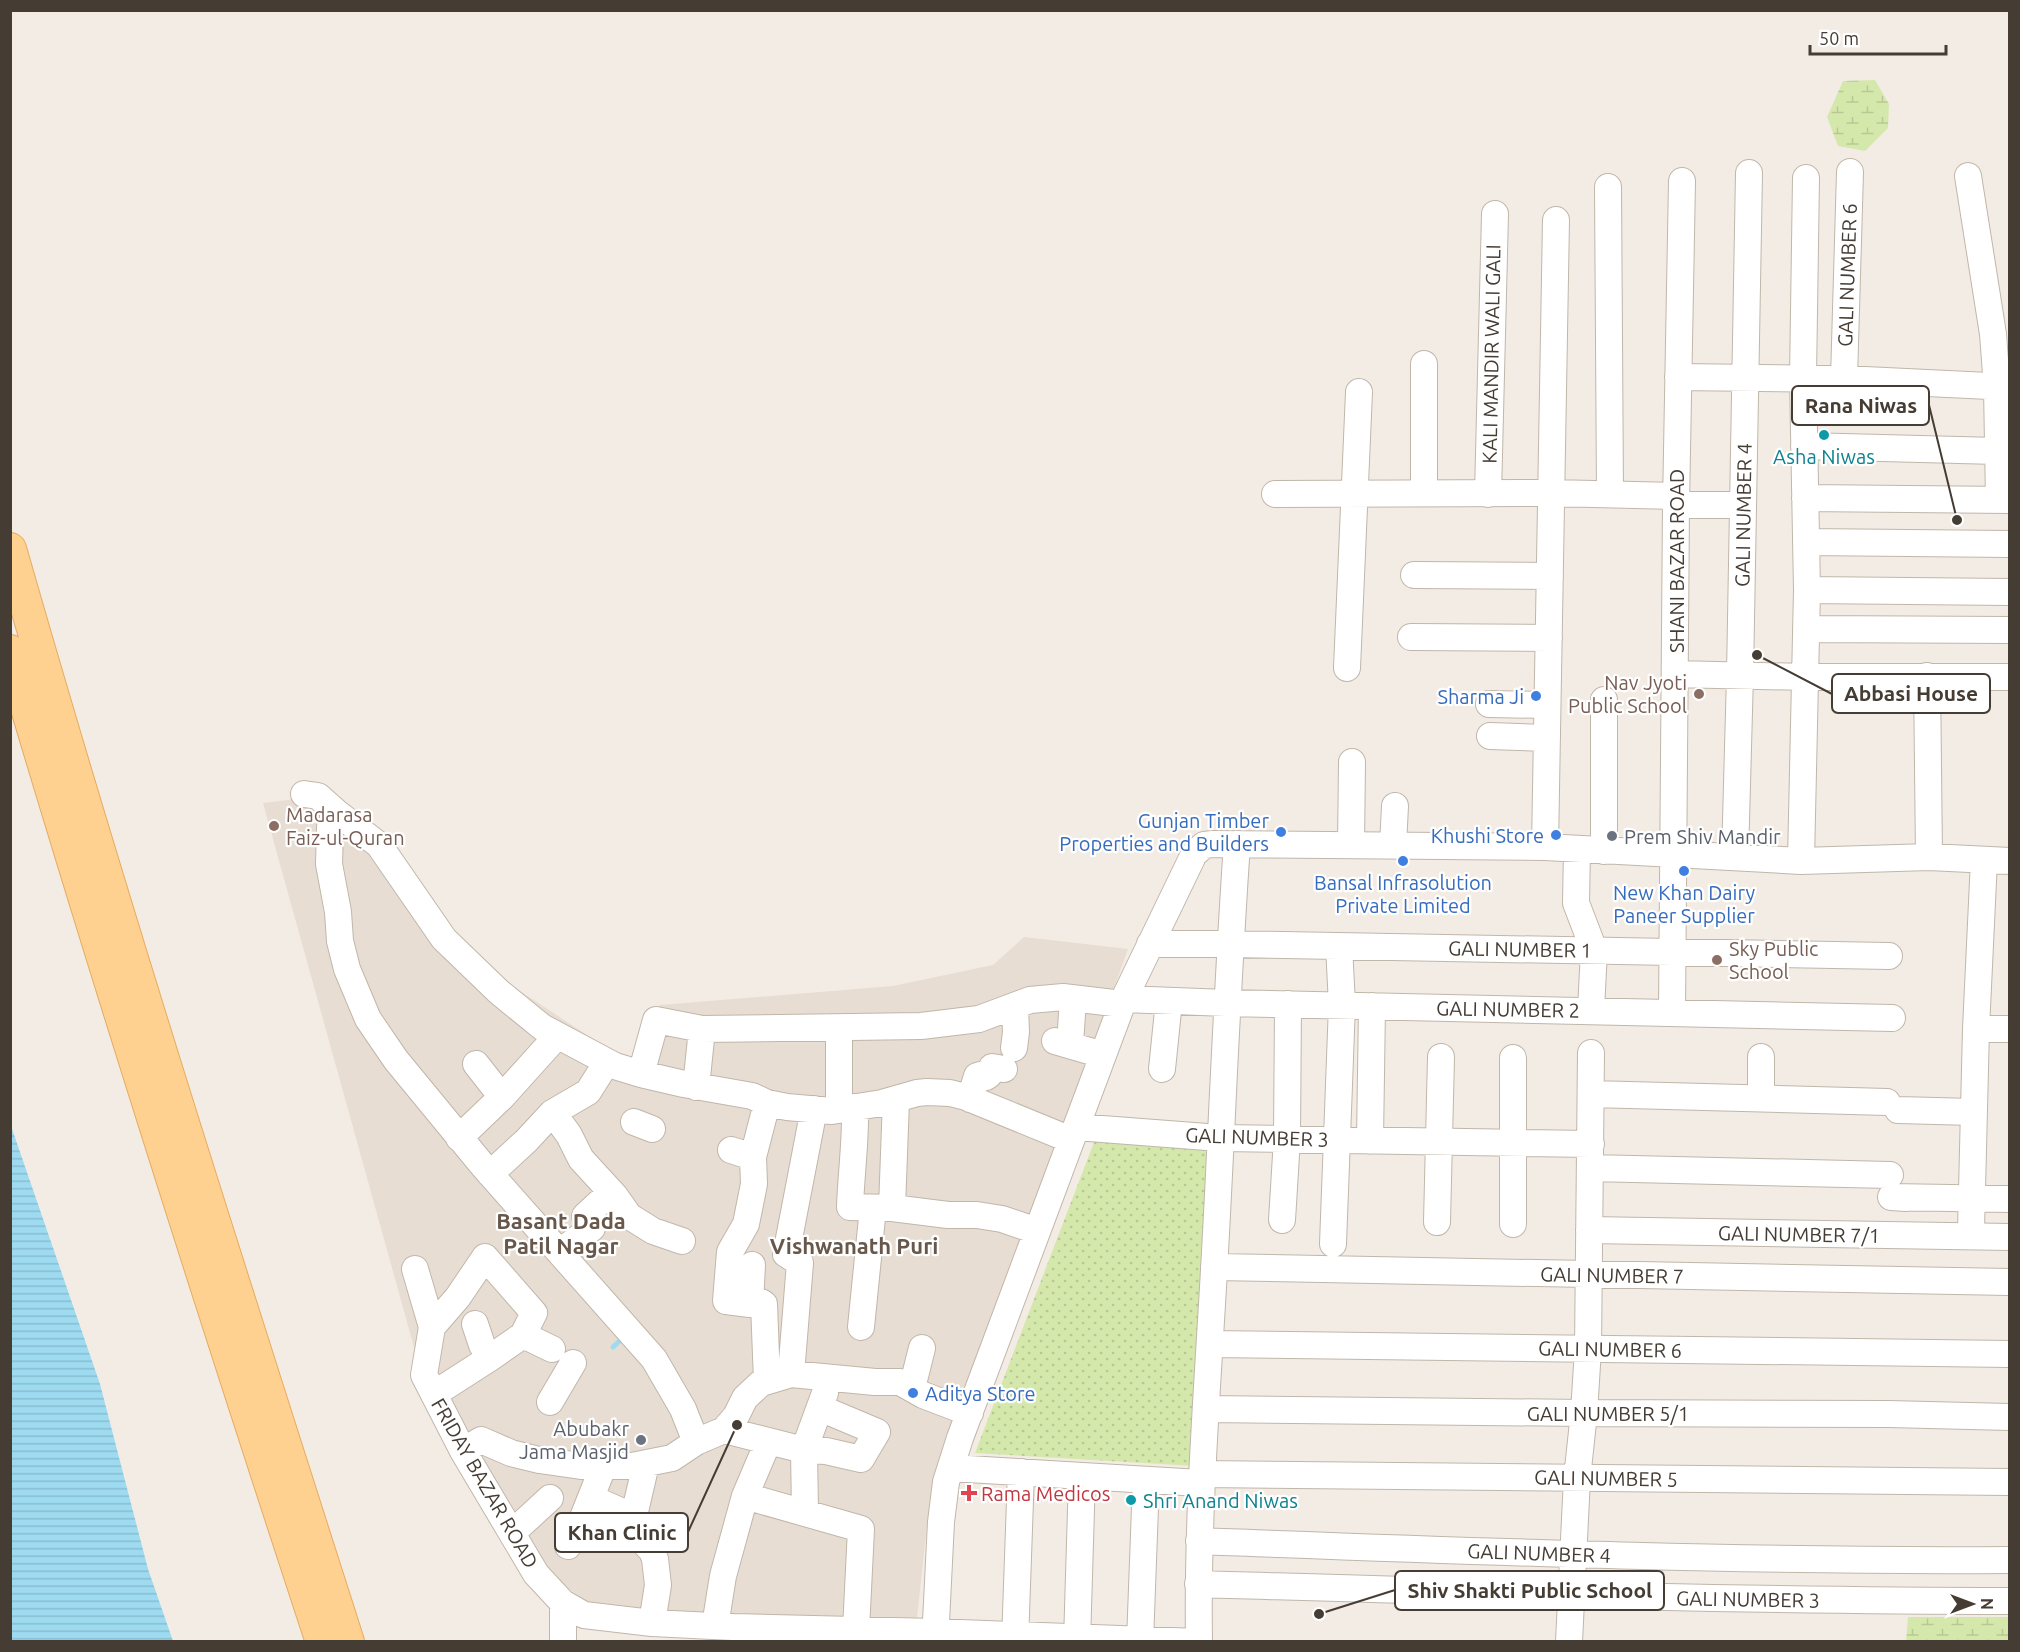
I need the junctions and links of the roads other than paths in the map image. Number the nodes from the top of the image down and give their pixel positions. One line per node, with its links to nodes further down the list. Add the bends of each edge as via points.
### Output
1 (1850, 172): 13 (street, GALI NUMBER 6)
2 (1749, 173): 12 (street, GALI NUMBER 4)
3 (1968, 176): 14 (street)
4 (1806, 178): 11 (street)
5 (1682, 181): 10 (street, SHANI BAZAR ROAD)
6 (1608, 187): 23 (street)
7 (1495, 214): 22 (street, KALI MANDIR WALI GALI)
8 (1556, 220): 19 (street)
9 (1424, 364): 18 (street)
10 (1678, 377): 12 (street); 25 (street, SHANI BAZAR ROAD)
11 (1803, 378): 12 (street); 13 (street); 16 (street)
12 (1744, 379): 27 (street, GALI NUMBER 4)
13 (1844, 379): 14 (street)
14 (2003, 387): 17 (street)
15 (1359, 392): 21 (street)
16 (1804, 446): 17 (street); 24 (street)
17 (1998, 450): 26 (street)
18 (1424, 493): 21 (street); 22 (street)
19 (1552, 493): 22 (street); 23 (street); 32 (street)
20 (1275, 494): 21 (street)
21 (1355, 494): 40 (street)
22 (1488, 494)
23 (1610, 495): 25 (street)
24 (1805, 498): 26 (street); 28 (street)
25 (1676, 500): 27 (street); 41 (street, SHANI BAZAR ROAD)
26 (2004, 500)
27 (1743, 505): 42 (street, GALI NUMBER 4)
28 (1806, 542): 29 (street); 33 (street)
29 (2010, 544)
30 (10, 549): 196 (main road, via 204,1194)
31 (1414, 575): 32 (street)
32 (1550, 576): 38 (street)
33 (1807, 590): 34 (street); 35 (street)
34 (2010, 592)
35 (1806, 628): 36 (street); 44 (street)
36 (2010, 630)
37 (1411, 637): 38 (street)
38 (1549, 638): 48 (street)
39 (10, 651): 195 (main road, via 186,1226)
40 (1347, 668)
41 (1675, 674): 42 (street); 61 (street, SHANI BAZAR ROAD)
42 (1740, 675): 44 (street); 62 (street, GALI NUMBER 4)
43 (1928, 676): 44 (street); 45 (street); 63 (street)
44 (1806, 677): 65 (street)
45 (2010, 677)
46 (1604, 700): 60 (street)
47 (1489, 704): 48 (street)
48 (1547, 705): 50 (street)
49 (1490, 736): 50 (street)
50 (1547, 738): 58 (street)
51 (1352, 762): 56 (street)
52 (304, 794): 54 (street, GALI NUMBER 3, via 318,796)
53 (1395, 806): 57 (street)
54 (336, 812): 88 (street, GALI NUMBER 3, via 379,846 444,939 530,1019); 109 (street, via 330,827 330,875 340,941 356,993 388,1049)
55 (1237, 844): 56 (street); 67 (street, via 1204,846 1194,854); 68 (street)
56 (1351, 845): 57 (street)
57 (1393, 846): 58 (street)
58 (1545, 847): 59 (street)
59 (1577, 849): 60 (street); 70 (street, via 1576,903)
60 (1604, 851): 61 (street)
61 (1673, 854): 62 (street); 71 (street, SHANI BAZAR ROAD)
62 (1735, 857): 65 (street)
63 (1929, 857): 64 (street); 65 (street)
64 (1984, 860): 66 (street); 86 (street)
65 (1801, 861)
66 (2010, 861)
67 (1150, 944): 68 (street, GALI NUMBER 1); 75 (street)
68 (1230, 944): 69 (street, GALI NUMBER 1); 76 (street)
69 (1339, 946): 70 (street, GALI NUMBER 1); 78 (street)
70 (1594, 950): 71 (street, GALI NUMBER 1); 81 (street)
71 (1671, 952): 72 (street, GALI NUMBER 1); 82 (street, SHANI BAZAR ROAD)
72 (1889, 956)
73 (1073, 998): 75 (street, GALI NUMBER 2); 80 (street, GALI NUMBER 2, via 1030,1000); 90 (street, via 1062,1043)
74 (1169, 1001): 75 (street, GALI NUMBER 2); 76 (street, GALI NUMBER 2); 96 (street)
75 (1123, 1002): 90 (street)
76 (1227, 1003): 77 (street, GALI NUMBER 2); 110 (street)
77 (1288, 1004): 78 (street, GALI NUMBER 2); 111 (street)
78 (1342, 1005): 79 (street, GALI NUMBER 2); 112 (street)
79 (1372, 1006): 81 (street, GALI NUMBER 2); 113 (street)
80 (1014, 1007): 84 (street, GALI NUMBER 2, via 979,1019 935,1026); 102 (street, via 1016,1032 1009,1059 992,1067 986,1077 977,1076)
81 (1591, 1010): 82 (street, GALI NUMBER 2)
82 (1672, 1013): 83 (street, GALI NUMBER 2)
83 (1892, 1018)
84 (838, 1028): 85 (street, GALI NUMBER 2); 105 (street)
85 (702, 1029): 97 (street, GALI NUMBER 2, via 656,1020); 98 (street)
86 (1976, 1029): 87 (street); 106 (street)
87 (2010, 1029)
88 (557, 1036): 94 (street, GALI NUMBER 3); 100 (street)
89 (1591, 1053): 99 (street)
90 (1103, 1055): 108 (street)
91 (1441, 1057): 114 (street)
92 (1761, 1057): 101 (street)
93 (1514, 1058): 115 (street)
94 (607, 1062): 97 (street, GALI NUMBER 3); 107 (street, via 588,1092)
95 (476, 1064): 100 (street)
96 (1162, 1069)
97 (641, 1074): 98 (street, GALI NUMBER 3)
98 (696, 1087): 104 (street, GALI NUMBER 3, via 752,1096)
99 (1591, 1094): 101 (street); 116 (street)
100 (502, 1096): 109 (street)
101 (1761, 1098): 106 (street)
102 (970, 1099): 103 (street, GALI NUMBER 3, via 927,1092); 108 (street, GALI NUMBER 3, via 1015,1109)
103 (896, 1100): 105 (street, GALI NUMBER 3); 123 (street)
104 (766, 1103): 105 (street, GALI NUMBER 3); 139 (street, via 742,1154 754,1184 746,1224 730,1252 726,1301)
105 (836, 1109): 123 (street, via 856,1131 850,1207); 150 (street, via 786,1254 800,1263)
106 (1973, 1112): 121 (street)
107 (553, 1113): 117 (street); 119 (street, via 581,1159)
108 (1074, 1133): 110 (street, GALI NUMBER 3); 129 (street)
109 (459, 1138): 117 (street)
110 (1220, 1138): 111 (street, GALI NUMBER 3); 135 (street)
111 (1287, 1139): 112 (street, GALI NUMBER 3); 124 (street)
112 (1337, 1140): 113 (street, GALI NUMBER 3); 132 (street)
113 (1370, 1141): 114 (street, GALI NUMBER 3)
114 (1438, 1142): 115 (street, GALI NUMBER 3); 125 (street)
115 (1514, 1143): 116 (street, GALI NUMBER 3); 126 (street)
116 (1591, 1156): 118 (street, GALI NUMBER 3); 127 (street)
117 (490, 1174): 133 (street)
118 (1890, 1175)
119 (611, 1192): 131 (street, via 629,1216 652,1231); 133 (street, via 585,1216 592,1228)
120 (1906, 1198): 121 (street, via 1892,1197)
121 (1972, 1199): 122 (street); 128 (street)
122 (2010, 1199)
123 (883, 1208): 129 (street, via 977,1215); 143 (street)
124 (1281, 1220)
125 (1437, 1222)
126 (1513, 1224)
127 (1589, 1230): 130 (street, GALI NUMBER 7/1); 137 (street)
128 (1971, 1230)
129 (1038, 1231): 156 (street)
130 (2010, 1237)
131 (682, 1241)
132 (1333, 1244)
133 (560, 1252): 160 (street, via 654,1359 683,1409)
134 (752, 1265): 139 (street)
135 (1214, 1267): 137 (street, GALI NUMBER 7); 144 (street)
136 (415, 1269): 142 (street)
137 (1589, 1274): 138 (street, GALI NUMBER 7); 146 (street)
138 (2010, 1282)
139 (750, 1304): 150 (street, via 764,1304)
140 (523, 1318): 142 (street, via 485,1257); 148 (street); 153 (street, via 563,1356)
141 (475, 1324): 148 (street)
142 (432, 1327): 151 (street)
143 (861, 1327)
144 (1210, 1344): 146 (street, GALI NUMBER 6); 155 (street)
145 (922, 1348): 152 (street)
146 (1588, 1349): 147 (street, GALI NUMBER 6); 157 (street)
147 (2010, 1354)
148 (490, 1358): 151 (street)
149 (831, 1377): 150 (street); 152 (street, via 900,1382); 154 (street)
150 (779, 1378): 159 (street, via 761,1383 745,1398)
151 (429, 1384): 163 (street, FRIDAY BAZAR ROAD)
152 (912, 1388): 156 (street)
153 (550, 1402)
154 (820, 1408): 162 (street); 162 (street, via 877,1432 861,1459)
155 (1206, 1409): 157 (street, GALI NUMBER 5/1); 170 (street)
156 (970, 1413): 166 (street)
157 (1584, 1413): 158 (street, GALI NUMBER 5/1); 169 (street)
158 (2010, 1417)
159 (724, 1430): 160 (street); 161 (street)
160 (696, 1442): 164 (street, via 672,1458)
161 (768, 1442): 162 (street); 173 (street)
162 (804, 1450): 176 (street)
163 (463, 1451): 165 (street, via 481,1440 538,1460); 178 (street, FRIDAY BAZAR ROAD)
164 (646, 1464): 165 (street); 177 (street)
165 (603, 1467): 175 (street)
166 (951, 1468): 167 (street, GALI NUMBER 5); 191 (street, via 941,1522)
167 (1021, 1472): 168 (street, GALI NUMBER 5); 192 (street)
168 (1082, 1476): 171 (street, GALI NUMBER 5); 193 (street)
169 (1577, 1478): 170 (street, GALI NUMBER 5); 172 (street, GALI NUMBER 5); 181 (street)
170 (1201, 1479): 171 (street, GALI NUMBER 5); 179 (street)
171 (1146, 1480): 194 (street)
172 (2010, 1482)
173 (745, 1496): 176 (street); 188 (street, via 723,1576)
174 (550, 1498): 178 (street)
175 (591, 1498): 177 (street); 180 (street)
176 (805, 1512): 189 (street, via 861,1528)
177 (634, 1517): 187 (street, via 636,1535 655,1559 658,1584)
178 (512, 1533): 186 (street, FRIDAY BAZAR ROAD, via 536,1574)
179 (1199, 1540): 181 (street, GALI NUMBER 4); 183 (street)
180 (568, 1546)
181 (1575, 1555): 182 (street, GALI NUMBER 4); 184 (street)
182 (2010, 1560)
183 (1198, 1584): 184 (street, GALI NUMBER 3); 198 (street)
184 (1572, 1595): 185 (street, GALI NUMBER 3); 199 (street)
185 (2010, 1601)
186 (563, 1603): 187 (street, FRIDAY BAZAR ROAD, via 584,1615); 197 (street)
187 (652, 1623): 188 (street, FRIDAY BAZAR ROAD)
188 (716, 1626): 190 (street, FRIDAY BAZAR ROAD)
189 (865, 1634): 190 (street, FRIDAY BAZAR ROAD); 191 (street, FRIDAY BAZAR ROAD)
190 (808, 1635)
191 (935, 1637): 192 (street, FRIDAY BAZAR ROAD)
192 (1015, 1638): 193 (street, FRIDAY BAZAR ROAD)
193 (1077, 1639): 194 (street, FRIDAY BAZAR ROAD)
194 (1140, 1640): 198 (street, FRIDAY BAZAR ROAD)
195 (322, 1641)
196 (348, 1641)
197 (563, 1641)
198 (1199, 1641)
199 (1569, 1641)

